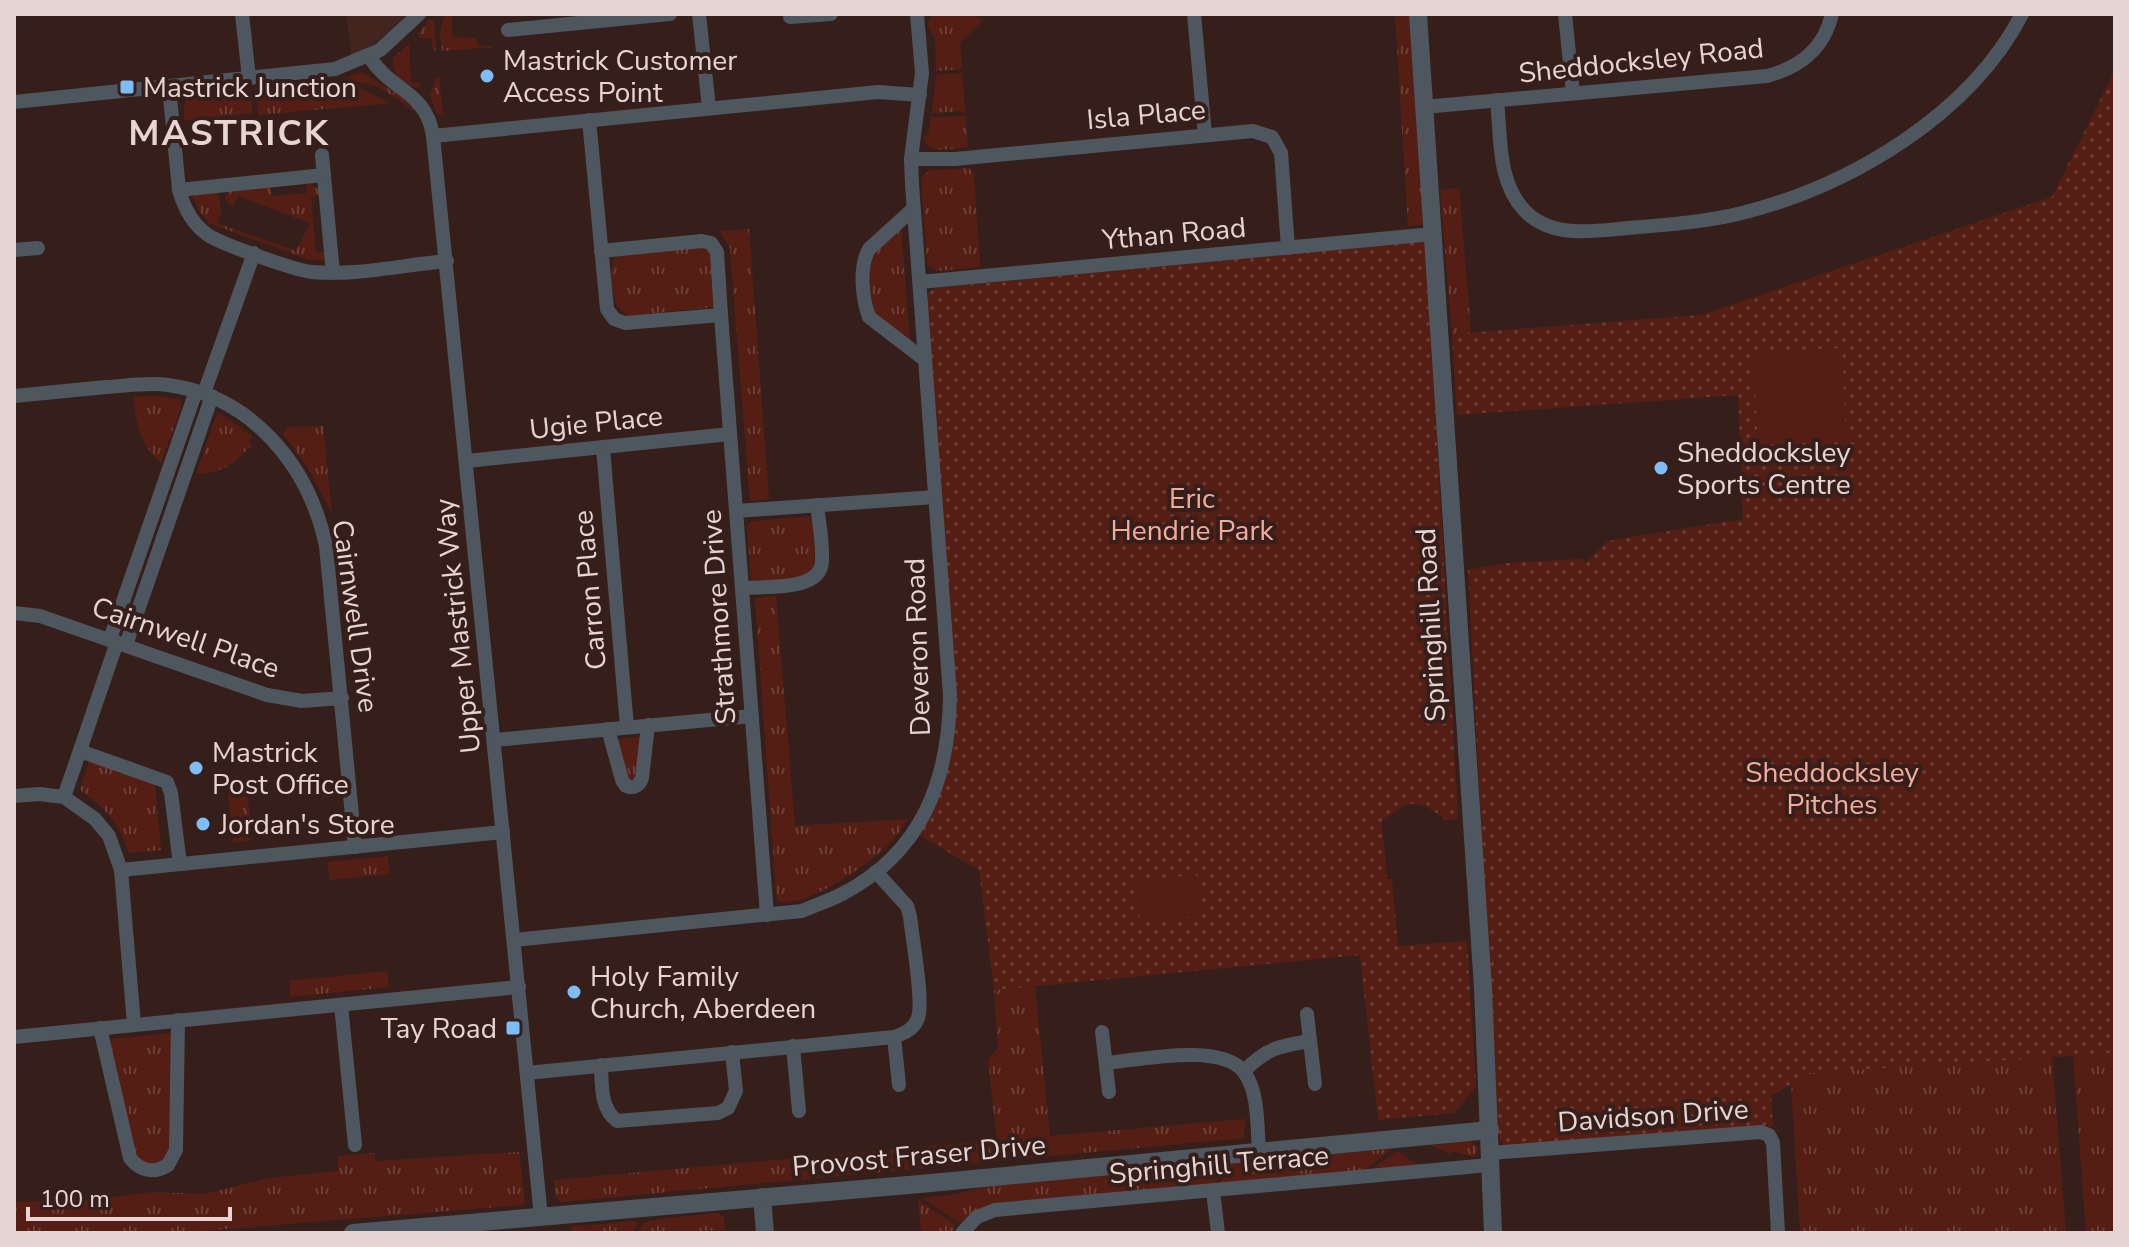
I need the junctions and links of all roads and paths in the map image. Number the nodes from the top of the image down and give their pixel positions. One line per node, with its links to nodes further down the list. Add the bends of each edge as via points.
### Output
1 (242, 14): 15 (street)
2 (419, 14): 14 (street)
3 (670, 14): 13 (street)
4 (699, 14): 22 (street)
5 (831, 14): 12 (street)
6 (917, 14): 18 (street, Deveron Road)
7 (1194, 14): 24 (street)
8 (1418, 14): 21 (street, Springhill Road)
9 (1565, 14): 17 (street)
10 (1832, 14): 17 (street, Sheddocksley Road, via 1819,45 1787,71)
11 (2022, 14): 19 (street, via 1980,76 1922,127 1856,169 1740,213 1578,232 1549,226 1525,212 1508,184)
12 (790, 17)
13 (508, 30)
14 (369, 56): 15 (street, via 323,72); 25 (street, Upper Mastrick Way, via 387,79 419,100)
15 (249, 78): 16 (street)
16 (169, 87): 20 (street); 29 (street)
17 (1573, 93): 19 (street, Sheddocksley Road)
18 (920, 95): 22 (street, via 878,92); 27 (street, Deveron Road)
19 (1497, 100): 21 (street, Sheddocksley Road)
20 (14, 102)
21 (1424, 107): 31 (street, Springhill Road)
22 (709, 108): 23 (street)
23 (589, 120): 25 (street); 35 (street)
24 (1205, 135): 27 (street, Isla Place); 33 (street, Isla Place, via 1253,131 1272,137 1281,153)
25 (433, 136): 37 (street, Upper Mastrick Way)
26 (322, 155): 28 (street)
27 (911, 159): 30 (street, Deveron Road)
28 (324, 175): 29 (street); 38 (street)
29 (179, 190): 36 (street, via 193,221 209,236)
30 (913, 209): 39 (street, Deveron Road); 41 (street, via 869,249 863,267 869,317)
31 (1433, 234): 33 (street, Ythan Road); 89 (street, Springhill Road)
32 (38, 248): 34 (street)
33 (1288, 248): 39 (street, Ythan Road)
34 (14, 250)
35 (601, 251): 40 (street, via 607,309 614,319 625,323); 40 (street, Strathmore Drive, via 711,243 717,252)
36 (254, 253): 38 (street, via 308,272); 42 (street)
37 (447, 261): 38 (street); 46 (street, Upper Mastrick Way)
38 (333, 273)
39 (920, 282): 41 (street, Deveron Road)
40 (721, 315): 44 (street, Strathmore Drive)
41 (925, 360): 47 (street, Deveron Road)
42 (204, 393): 43 (street, Cairnwell Drive, via 153,385); 52 (street); 53 (street, Cairnwell Drive, via 247,415 266,433 310,496 326,546)
43 (14, 396)
44 (730, 434): 45 (street, Ugie Place); 49 (street, Strathmore Drive)
45 (603, 448): 46 (street, Ugie Place); 56 (street, Carron Place)
46 (467, 461): 58 (street, Upper Mastrick Way)
47 (935, 497): 48 (street); 66 (street, Deveron Road, via 950,729 943,768 924,814 902,847)
48 (817, 505): 49 (street); 50 (street, via 822,561 813,580)
49 (736, 511): 50 (street, Strathmore Drive)
50 (742, 588): 54 (street, Strathmore Drive)
51 (14, 613): 52 (street, Cairnwell Place, via 40,616)
52 (118, 642): 53 (street, Cairnwell Place, via 267,695 302,701); 59 (street)
53 (342, 698): 63 (street, Cairnwell Drive)
54 (752, 716): 55 (street); 67 (street, Strathmore Drive)
55 (648, 725): 56 (street); 57 (street, via 642,778 633,787 622,780)
56 (627, 727): 57 (street)
57 (608, 729): 58 (street)
58 (495, 740): 62 (street, Upper Mastrick Way)
59 (80, 751): 61 (street); 64 (street, via 167,782)
60 (14, 796): 61 (street)
61 (64, 797): 65 (street, via 109,836)
62 (503, 832): 63 (street); 68 (street, Upper Mastrick Way)
63 (355, 847): 64 (street)
64 (180, 864): 65 (street)
65 (121, 870): 73 (street)
66 (876, 872): 67 (street, Deveron Road, via 802,911); 77 (street, via 907,906 920,1009 913,1026)
67 (767, 915): 68 (street, Deveron Road)
68 (514, 940): 69 (street, Upper Mastrick Way)
69 (519, 987): 70 (street); 84 (street, Upper Mastrick Way)
70 (341, 1005): 72 (street); 90 (street)
71 (1307, 1014): 78 (street)
72 (178, 1020): 73 (street); 74 (street, via 176,1150 168,1165 152,1171 130,1158)
73 (134, 1024): 74 (street)
74 (100, 1028): 76 (street)
75 (1102, 1032): 81 (street)
76 (14, 1037)
77 (894, 1037): 79 (street); 86 (street)
78 (1310, 1041): 83 (street, via 1277,1046); 85 (street)
79 (793, 1046): 80 (street); 88 (street)
80 (732, 1052): 82 (street); 82 (street, via 734,1101 718,1113 617,1121 604,1105)
81 (1106, 1063): 83 (street, via 1209,1054); 87 (street)
82 (601, 1065): 84 (street)
83 (1244, 1071): 91 (street, via 1252,1091)
84 (527, 1073): 95 (street, Upper Mastrick Way)
85 (1315, 1084)
86 (899, 1085)
87 (1109, 1092)
88 (799, 1111)
89 (1490, 1130): 91 (street, Provost Fraser Drive); 92 (street, Springhill Road)
90 (355, 1145)
91 (1259, 1151): 94 (street, Provost Fraser Drive)
92 (1490, 1159): 93 (street, Springhill Terrace); 100 (street, Springhill Road); 101 (street, Davidson Drive, via 1761,1132 1773,1143)
93 (1213, 1191): 98 (street, Springhill Terrace, via 995,1210 977,1217); 99 (street)
94 (762, 1197): 95 (street, Provost Fraser Drive); 97 (street)
95 (541, 1217): 96 (street, Provost Fraser Drive)
96 (353, 1233)
97 (760, 1233)
98 (962, 1233)
99 (1218, 1233)
100 (1493, 1233)
101 (1778, 1233)

